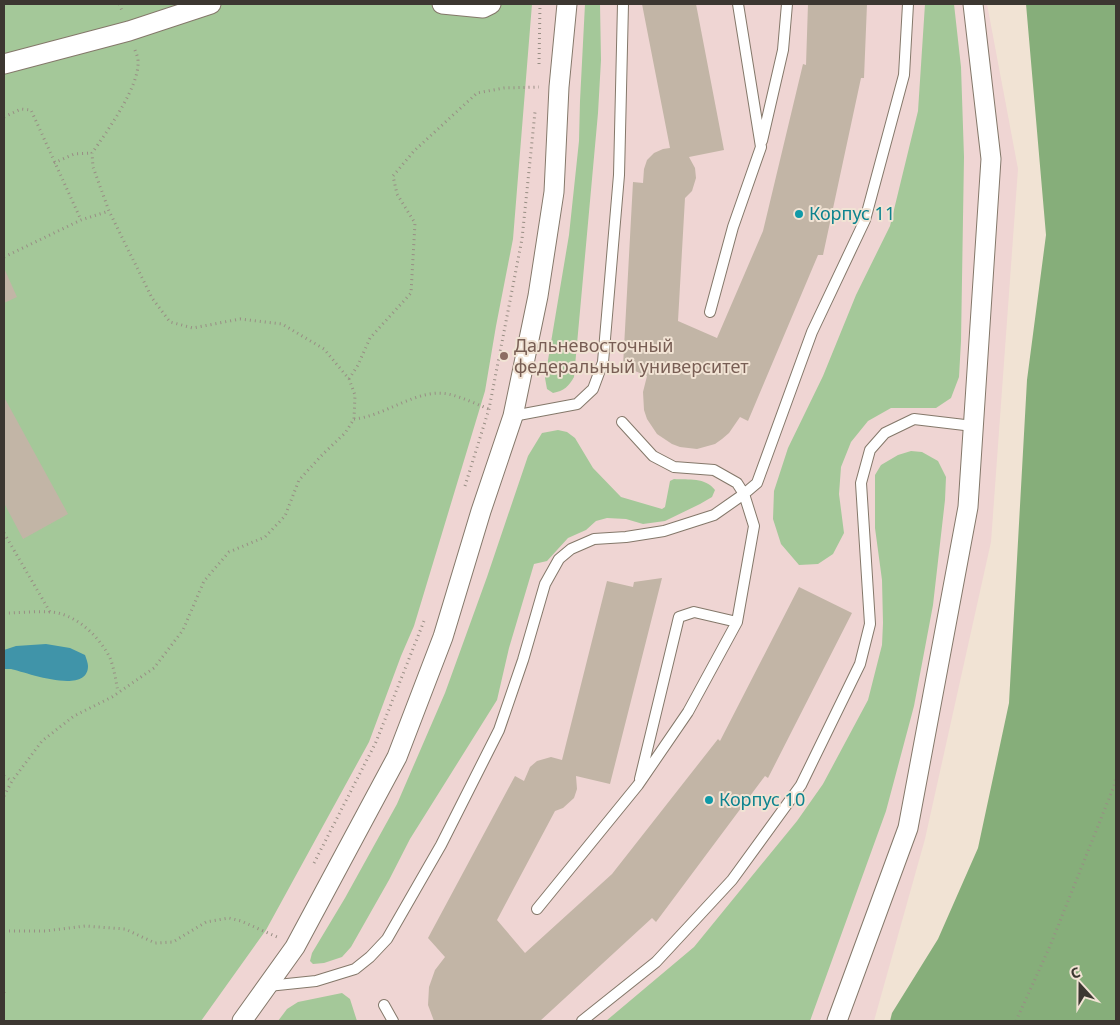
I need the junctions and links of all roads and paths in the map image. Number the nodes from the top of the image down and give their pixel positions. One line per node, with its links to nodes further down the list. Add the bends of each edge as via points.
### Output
1 (119, 4): 12 (path)
2 (211, 4): 12 (street)
3 (442, 4): 4 (street, via 483,8)
4 (491, 4)
5 (540, 4): 14 (path)
6 (567, 4): 17 (street)
7 (623, 4): 30 (lane, via 619,175 603,362 593,390 577,404)
8 (738, 4): 21 (lane)
9 (787, 4): 21 (lane, via 783,50)
10 (908, 4): 35 (lane, via 904,75 865,220 812,332 757,483)
11 (973, 4): 33 (street, via 991,159)
12 (129, 31): 13 (street); 22 (path, via 139,61 133,87)
13 (4, 64)
14 (538, 68)
15 (538, 78): 16 (path)
16 (538, 87): 17 (path); 18 (path); 28 (path, via 477,93 414,151 394,176 397,194 414,223 411,293 370,338)
17 (559, 87): 30 (street, via 554,192 538,296)
18 (537, 97)
19 (536, 106): 29 (path, via 522,239)
20 (4, 117): 23 (path, via 21,109 31,110)
21 (760, 147): 27 (lane, via 732,227)
22 (92, 153): 23 (path, via 74,154); 24 (path)
23 (54, 163): 25 (path)
24 (110, 211): 25 (path); 28 (path, via 152,298 170,322 193,328 240,319 282,324 324,349)
25 (82, 220): 26 (path)
26 (4, 256)
27 (710, 312)
28 (350, 379): 31 (path, via 355,396)
29 (489, 409): 31 (path, via 447,394 419,396 365,418); 34 (path)
30 (513, 416): 52 (street, via 443,636 397,757)
31 (354, 419): 41 (path, via 345,433 299,480 285,516 266,537 229,552 204,581 183,630 154,668)
32 (622, 422): 35 (lane, via 653,456 674,467 714,470 737,483)
33 (973, 426): 59 (lane, via 914,419 885,433 870,450 861,483 870,624 860,664 801,784 732,880 656,962); 60 (street, via 968,507 908,828)
34 (464, 492)
35 (744, 494): 40 (lane, via 754,526); 53 (lane, via 714,515 664,531 594,538 571,549 559,560 545,584 499,730 441,845 387,938 355,969 316,981)
36 (4, 533): 38 (path)
37 (4, 612): 38 (path)
38 (51, 612): 41 (path, via 79,622 97,639 110,658)
39 (427, 613): 47 (path, via 376,742)
40 (737, 622): 45 (lane, via 688,712); 45 (lane, via 694,612 679,617)
41 (118, 692): 44 (path, via 74,716 42,741)
42 (4, 776): 44 (path)
43 (1116, 777): 61 (path, via 1054,937)
44 (12, 781): 46 (path)
45 (638, 785): 48 (lane)
46 (4, 796)
47 (313, 866)
48 (538, 909)
49 (4, 931): 50 (path, via 45,931 85,926 125,929 155,943 164,943 173,942 206,922 229,918)
50 (277, 936): 51 (path); 52 (path)
51 (271, 944)
52 (295, 947): 53 (street)
53 (267, 986): 57 (street)
54 (4, 992): 55 (path)
55 (4, 997)
56 (384, 1005): 58 (lane)
57 (242, 1021)
58 (393, 1021)
59 (582, 1021)
60 (837, 1021)
61 (1016, 1021)

